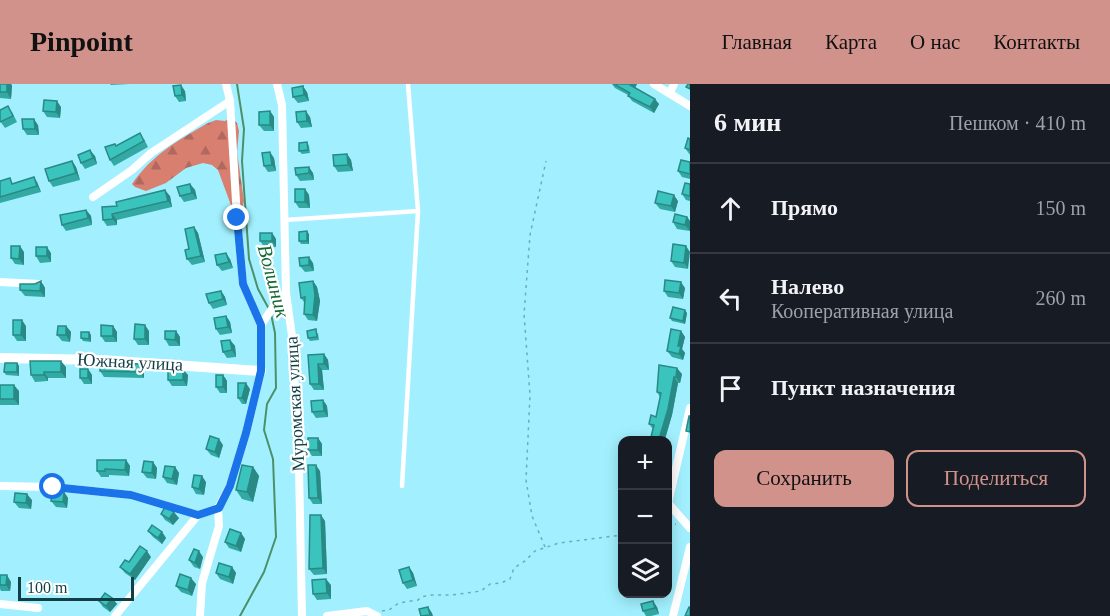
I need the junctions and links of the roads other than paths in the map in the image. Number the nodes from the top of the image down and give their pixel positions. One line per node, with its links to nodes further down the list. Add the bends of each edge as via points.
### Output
1 (226, 84): 6 (street)
2 (277, 84): 10 (street, Муромская улица, via 282,105)
3 (408, 84): 9 (lane)
4 (654, 84): 5 (street)
5 (672, 88): 7 (street)
6 (230, 101): 8 (street); 14 (street, via 243,284)
7 (690, 106)
8 (93, 197)
9 (417, 211): 10 (lane); 19 (lane)
10 (285, 220): 13 (street, Муромская улица)
11 (0, 282): 12 (street)
12 (39, 284)
13 (286, 293): 14 (street); 29 (street, Муромская улица, via 299,467)
14 (261, 325): 16 (street)
15 (0, 358): 16 (street, Южная улица, via 102,360)
16 (261, 371): 20 (street, via 230,486)
17 (690, 408): 22 (street, via 668,503)
18 (0, 486): 21 (street, via 131,495)
19 (402, 486)
20 (219, 508): 21 (street); 28 (street, via 219,526 202,583)
21 (198, 515): 27 (street)
22 (690, 528)
23 (690, 547): 31 (street)
24 (0, 604): 25 (street)
25 (38, 608)
26 (375, 615): 30 (street, via 367,611)
27 (115, 616)
28 (200, 616)
29 (302, 616)
30 (327, 616)
31 (673, 616)

